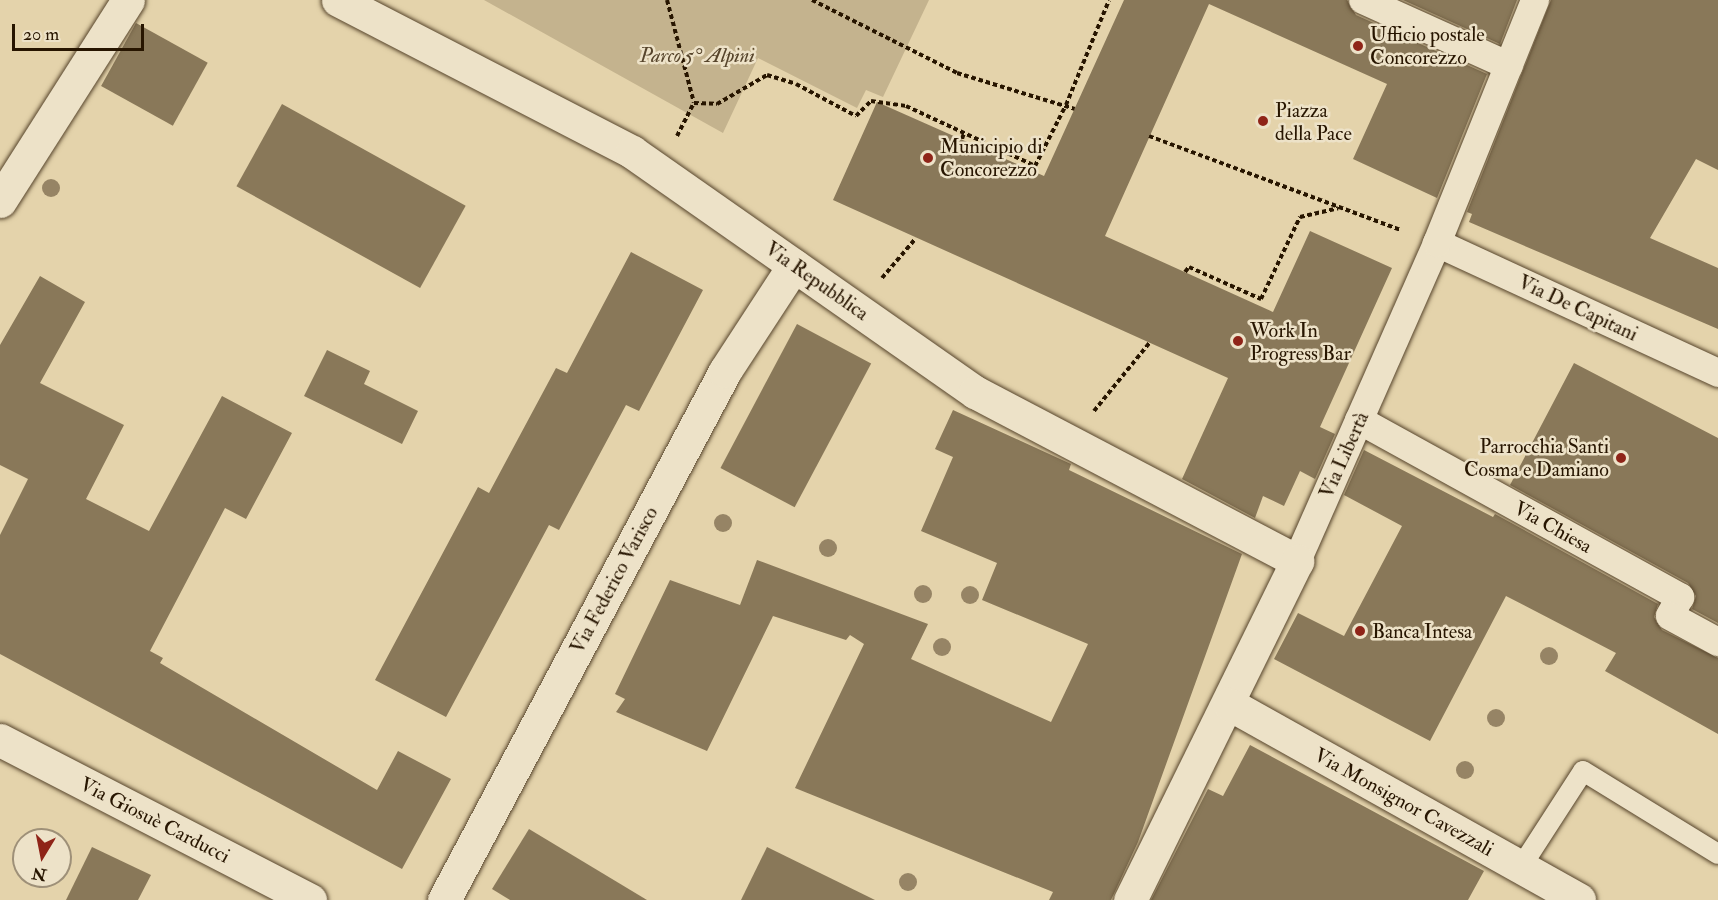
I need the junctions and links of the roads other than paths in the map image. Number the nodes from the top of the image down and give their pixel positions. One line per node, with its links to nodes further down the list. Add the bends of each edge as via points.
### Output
1 (128, 0): 6 (street)
2 (338, 0): 8 (street, Via Repubblica, via 632,152)
3 (1363, 0): 5 (street)
4 (1535, 0): 5 (street, Via Libertà)
5 (1509, 66): 7 (street, Via Libertà)
6 (0, 201)
7 (1437, 243): 9 (street, Via De Capitani); 10 (street, Via Libertà)
8 (794, 265): 11 (street, Via Repubblica, via 975,392); 18 (street, Via Federico Varisco, via 725,370)
9 (1718, 373)
10 (1359, 420): 11 (street, Via Libertà); 12 (street, Via Chiesa, via 1680,597 1670,616)
11 (1297, 561): 13 (street, Via Libertà)
12 (1718, 642)
13 (1229, 704): 16 (street, Via Monsignor Cavezzali); 19 (street, Via Libertà)
14 (0, 740): 17 (street, Via Giosuè Carducci)
15 (1718, 854): 16 (lane, via 1583,771)
16 (1521, 867): 20 (street, Via Monsignor Cavezzali)
17 (310, 900)
18 (444, 900)
19 (1130, 900)
20 (1579, 900)

